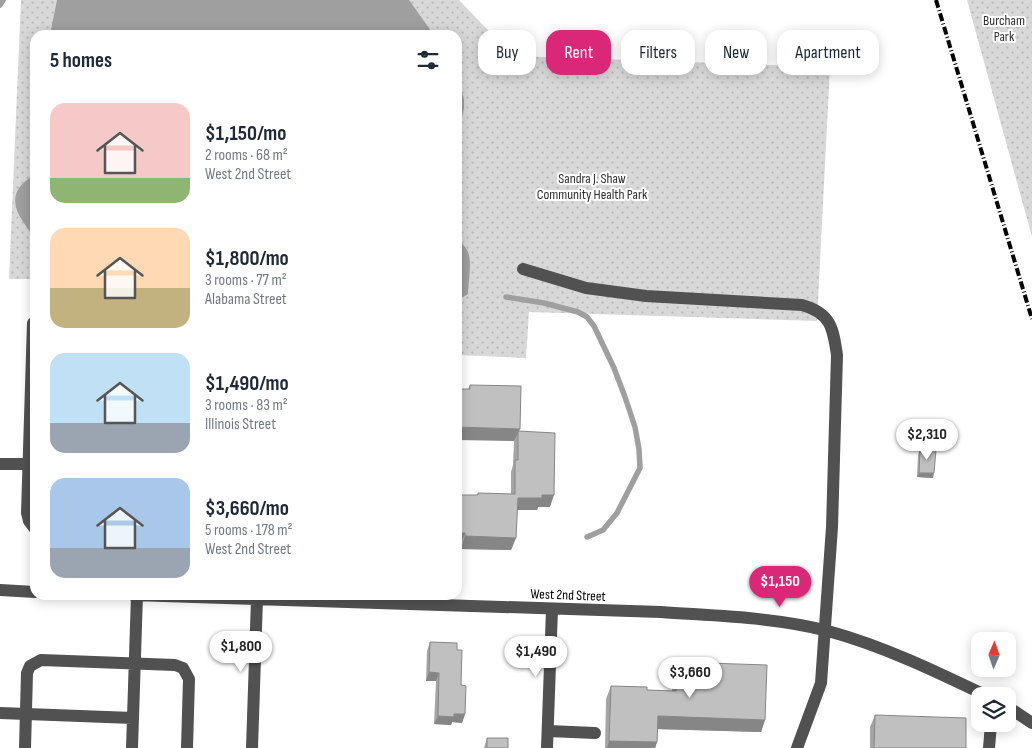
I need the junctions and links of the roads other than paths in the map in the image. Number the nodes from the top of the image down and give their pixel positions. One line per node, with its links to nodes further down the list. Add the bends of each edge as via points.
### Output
1 (523, 269): 12 (street, via 586,288 646,296 802,305 824,315 833,332 837,355)
2 (30, 408): 4 (street)
3 (0, 464): 4 (street)
4 (28, 464): 5 (street, via 27,512)
5 (30, 522)
6 (0, 590): 7 (street)
7 (30, 592)
8 (137, 600): 13 (street)
9 (257, 600): 26 (street)
10 (408, 600): 11 (street, West 2nd Street)
11 (552, 609): 12 (street, West 2nd Street, via 733,617); 20 (street)
12 (826, 631): 14 (street, West 2nd Street, via 888,651); 28 (street, via 822,683)
13 (135, 664): 17 (street, via 35,662 27,673); 18 (street); 25 (street, via 175,666 187,673)
14 (971, 689)
15 (0, 712): 17 (street)
16 (1016, 712): 19 (street)
17 (26, 714): 18 (street); 23 (street)
18 (133, 718): 24 (street)
19 (1032, 723)
20 (548, 731): 22 (street); 27 (street)
21 (990, 732): 29 (street)
22 (595, 733)
23 (24, 748)
24 (132, 748)
25 (187, 748)
26 (252, 748)
27 (548, 748)
28 (797, 748)
29 (990, 748)

